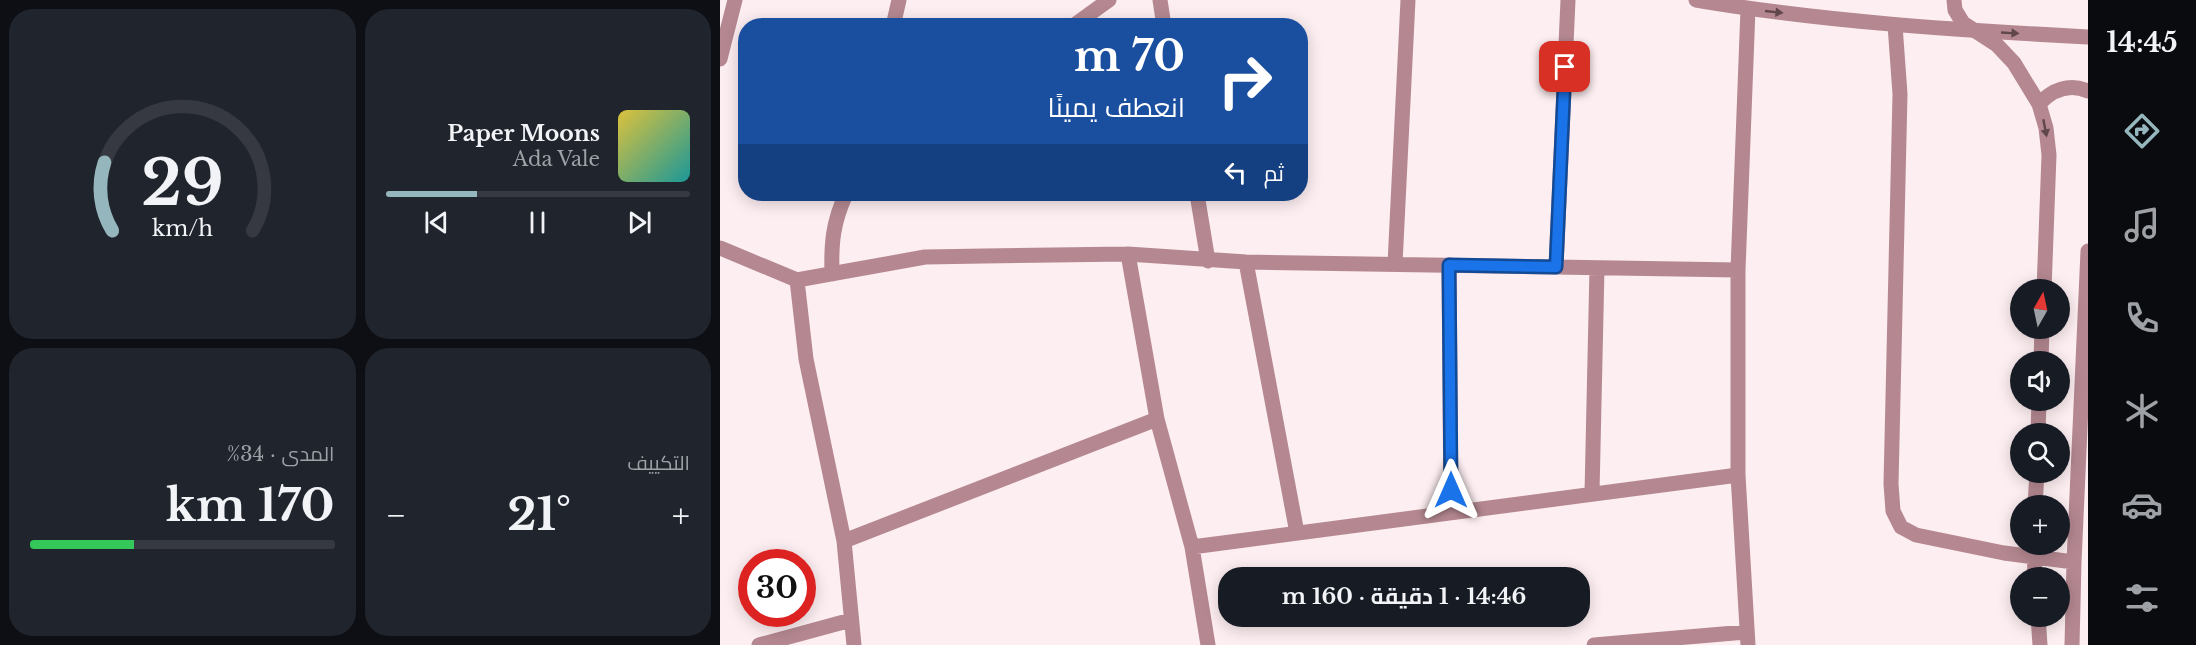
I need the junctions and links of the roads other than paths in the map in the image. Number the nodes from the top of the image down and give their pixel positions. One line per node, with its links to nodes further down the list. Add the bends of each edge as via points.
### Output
1 (735, 0): 16 (street)
2 (899, 0): 10 (street)
3 (1109, 0): 11 (street)
4 (1160, 0): 12 (street)
5 (1408, 0): 26 (street)
6 (1568, 0): 28 (street)
7 (1696, 0): 9 (street)
8 (1954, 0): 14 (street, via 1959,17)
9 (1748, 9): 13 (street, one-way to 13); 30 (street)
10 (895, 18)
11 (1084, 18)
12 (1163, 18)
13 (1895, 25): 14 (street); 41 (street, via 1900,93 1893,511 1901,526 1916,535)
14 (1975, 31): 15 (street, one-way to 15); 18 (street, via 1997,45 2014,63)
15 (2088, 37)
16 (720, 59)
17 (2088, 91): 18 (street, via 2064,88)
18 (2039, 104): 32 (street, one-way to 32, via 2049,155)
19 (843, 201): 31 (street, via 835,218)
20 (1198, 201): 24 (street)
21 (720, 248): 33 (street)
22 (2088, 251): 43 (street)
23 (1128, 255): 24 (street); 31 (street, via 925,257); 34 (street)
24 (1208, 261): 25 (street)
25 (1245, 262): 26 (street); 38 (street)
26 (1395, 264): 27 (street)
27 (1449, 265): 28 (street); 37 (street)
28 (1556, 267): 29 (street)
29 (1597, 268): 30 (street); 36 (street)
30 (1738, 270): 35 (street)
31 (832, 274): 33 (street)
32 (2044, 279)
33 (797, 280): 39 (street, via 806,359)
34 (1157, 419): 39 (street); 40 (street)
35 (1738, 475): 36 (street); 46 (street)
36 (1592, 493): 37 (street)
37 (1451, 513): 38 (street)
38 (1297, 533): 40 (street)
39 (843, 541): 44 (street)
40 (1192, 547): 49 (street)
41 (2010, 548)
42 (2049, 555): 43 (street)
43 (2074, 562): 52 (street)
44 (851, 620): 47 (street); 48 (street)
45 (2039, 627): 51 (street)
46 (1747, 639): 50 (street)
47 (759, 645)
48 (854, 645)
49 (1208, 645)
50 (1594, 645)
51 (2040, 645)
52 (2073, 645)

